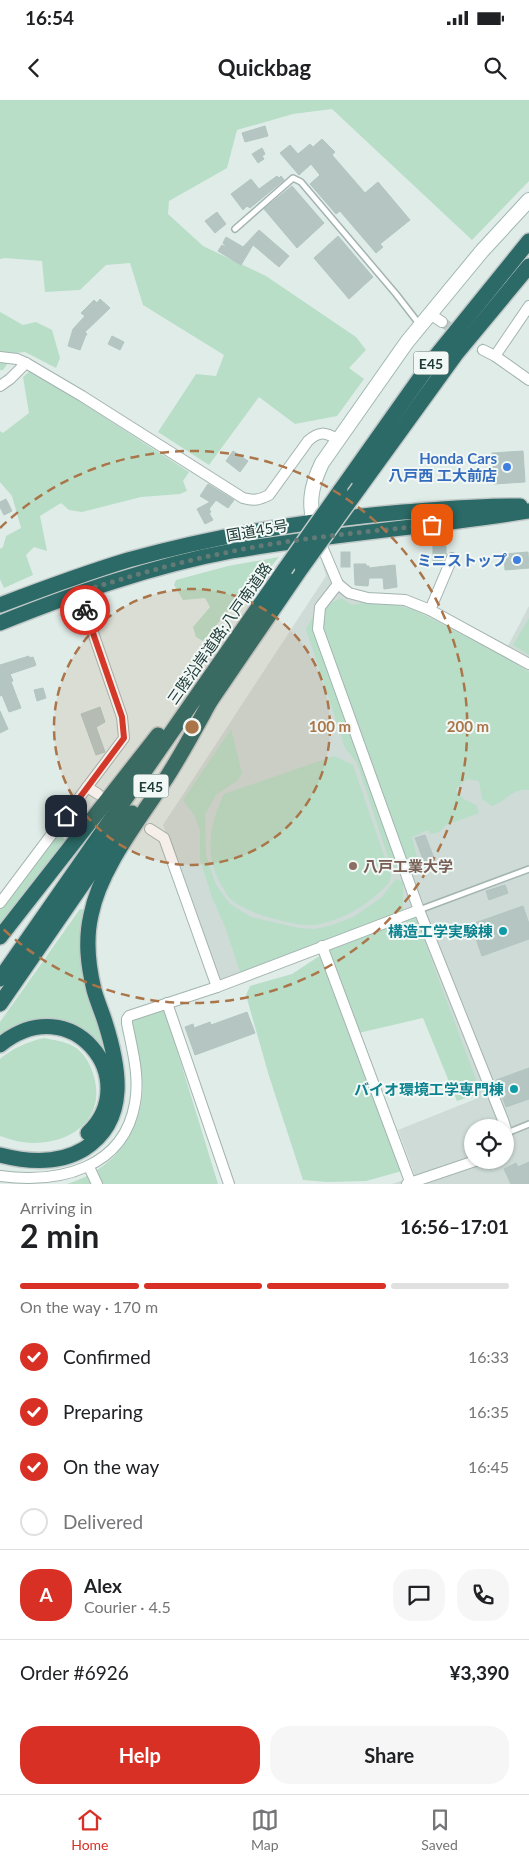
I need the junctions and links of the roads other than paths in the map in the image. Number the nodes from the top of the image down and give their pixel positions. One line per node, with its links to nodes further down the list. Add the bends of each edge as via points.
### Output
1 (529, 200): 6 (street)
2 (235, 229): 8 (lane, via 293,178 301,182)
3 (529, 241): 25 (highway, 三陸沿岸道路;八戸南道路 / E45, bridge, via 432,361)
4 (529, 266): 28 (highway, 三陸沿岸道路;八戸南道路 / E45, bridge, via 456,354)
5 (529, 306): 11 (street)
6 (430, 314): 7 (street); 8 (street)
7 (442, 322)
8 (420, 325): 15 (street)
9 (483, 350): 11 (street)
10 (0, 356): 12 (street)
11 (495, 356): 13 (street)
12 (26, 363): 14 (street); 15 (street, via 243,498 260,500 269,495 315,435 324,433)
13 (529, 380)
14 (0, 386)
15 (337, 440): 18 (street, via 315,476 310,504)
16 (529, 506): 18 (highway, 国道45号, via 456,507)
17 (529, 512): 19 (highway, 国道45号)
18 (313, 521): 19 (street); 23 (highway, 国道45号, via 252,531 127,561)
19 (318, 537): 21 (street); 22 (highway, 国道45号, via 230,552)
20 (452, 558): 24 (street)
21 (338, 584): 24 (street, via 349,593 368,598 405,600); 34 (street, via 320,607 318,629)
22 (79, 592): 26 (highway, 国道45号); 29 (street, via 122,717 124,738)
23 (0, 605)
24 (430, 610): 27 (street)
25 (254, 613): 35 (highway); 37 (highway, 三陸沿岸道路;八戸南道路 / E45)
26 (0, 623)
27 (529, 664)
28 (212, 698): 40 (highway, 三陸沿岸道路;八戸南道路 / E45); 46 (highway, via 109,868 91,915 90,972 116,1063 117,1099 112,1118 92,1144 74,1155 56,1160 15,1159)
29 (87, 787): 30 (street); 33 (street)
30 (98, 794)
31 (150, 829): 38 (street, via 164,838)
32 (529, 869): 34 (lane)
33 (0, 903)
34 (419, 910): 36 (street); 42 (street)
35 (0, 937)
36 (322, 946): 38 (street); 52 (street)
37 (0, 979)
38 (217, 987): 39 (street)
39 (167, 1003): 48 (street, via 126,1019 134,1057 136,1102 118,1146); 51 (street)
40 (0, 1004)
41 (0, 1045): 45 (highway, via 21,1032 36,1028 65,1029 77,1034 94,1049 105,1072 108,1089 105,1108 94,1127 80,1141 57,1151 39,1152 20,1151)
42 (503, 1119)
43 (529, 1124): 44 (lane)
44 (514, 1130)
45 (0, 1144)
46 (0, 1155)
47 (464, 1165): 52 (street)
48 (90, 1169): 49 (street, via 75,1175 32,1182); 50 (street)
49 (0, 1176)
50 (97, 1184)
51 (229, 1184)
52 (410, 1184)

